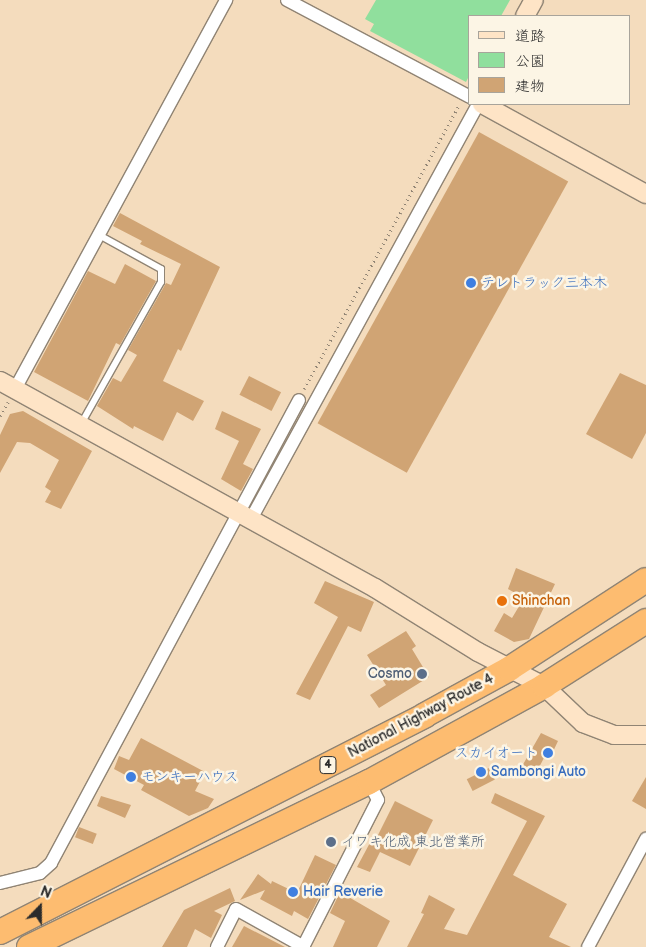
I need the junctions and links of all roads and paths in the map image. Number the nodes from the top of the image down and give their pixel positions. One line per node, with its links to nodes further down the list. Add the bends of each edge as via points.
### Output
1 (226, 0): 9 (street)
2 (287, 0): 5 (street)
3 (534, 0): 4 (street)
4 (526, 15)
5 (467, 96): 11 (path)
6 (477, 105): 13 (street)
7 (484, 105): 8 (street)
8 (646, 194)
9 (97, 234): 10 (street); 12 (lane, via 161,270 161,282)
10 (7, 385): 12 (street)
11 (299, 400): 13 (street)
12 (80, 424): 13 (street)
13 (245, 516): 16 (street, via 375,588); 21 (street, via 51,863 40,873)
14 (646, 580): 16 (highway, National Highway Route 4 / 4)
15 (646, 621): 17 (highway, 4)
16 (509, 669): 17 (street); 22 (highway, National Highway Route 4 / 4, via 426,715)
17 (544, 686): 18 (street, via 583,723 614,735); 19 (highway, 4)
18 (646, 735)
19 (369, 782): 23 (highway, 4); 25 (street, via 378,800)
20 (646, 839): 26 (street)
21 (0, 883)
22 (0, 932)
23 (29, 947)
24 (217, 947): 25 (street, via 236,909)
25 (304, 947)
26 (588, 947)

